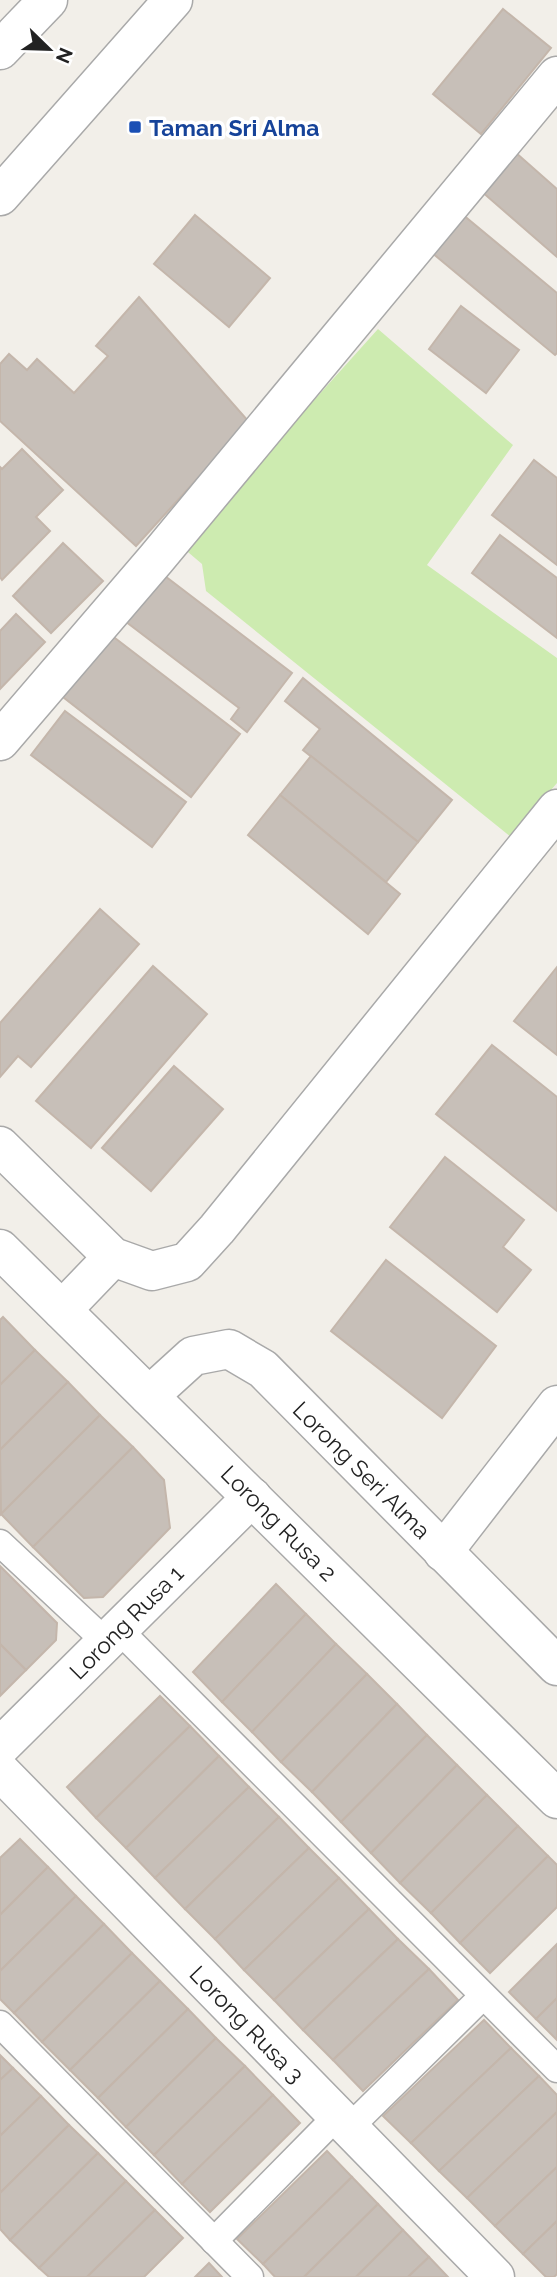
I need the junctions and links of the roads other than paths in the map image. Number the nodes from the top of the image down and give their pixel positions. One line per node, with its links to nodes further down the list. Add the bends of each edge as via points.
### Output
1 (173, 0): 5 (street)
2 (32, 6): 3 (street)
3 (0, 50)
4 (557, 76): 6 (street)
5 (0, 196)
6 (0, 741)
7 (557, 809): 10 (street, via 187,1262 152,1271)
8 (0, 1146): 10 (street)
9 (0, 1249): 11 (street, Lorong Rusa 2)
10 (113, 1257): 11 (street)
11 (62, 1310): 12 (street, Lorong Rusa 2)
12 (149, 1396): 14 (street, Lorong Rusa 2); 16 (street, Lorong Seri Alma, via 193,1356 229,1349 263,1369)
13 (557, 1405): 16 (street)
14 (252, 1497): 17 (street, Lorong Rusa 1); 21 (street, Lorong Rusa 2)
15 (0, 1543): 17 (lane)
16 (443, 1552): 18 (street, Lorong Seri Alma)
17 (112, 1636): 19 (street, Lorong Rusa 1); 22 (lane)
18 (557, 1666)
19 (0, 1747)
20 (0, 1771): 25 (street, Lorong Rusa 3)
21 (557, 1799)
22 (483, 1996): 24 (lane); 25 (lane)
23 (0, 2024): 26 (lane)
24 (557, 2069)
25 (343, 2122): 26 (lane); 28 (street, Lorong Rusa 3)
26 (214, 2241): 27 (lane)
27 (250, 2277)
28 (495, 2277)

